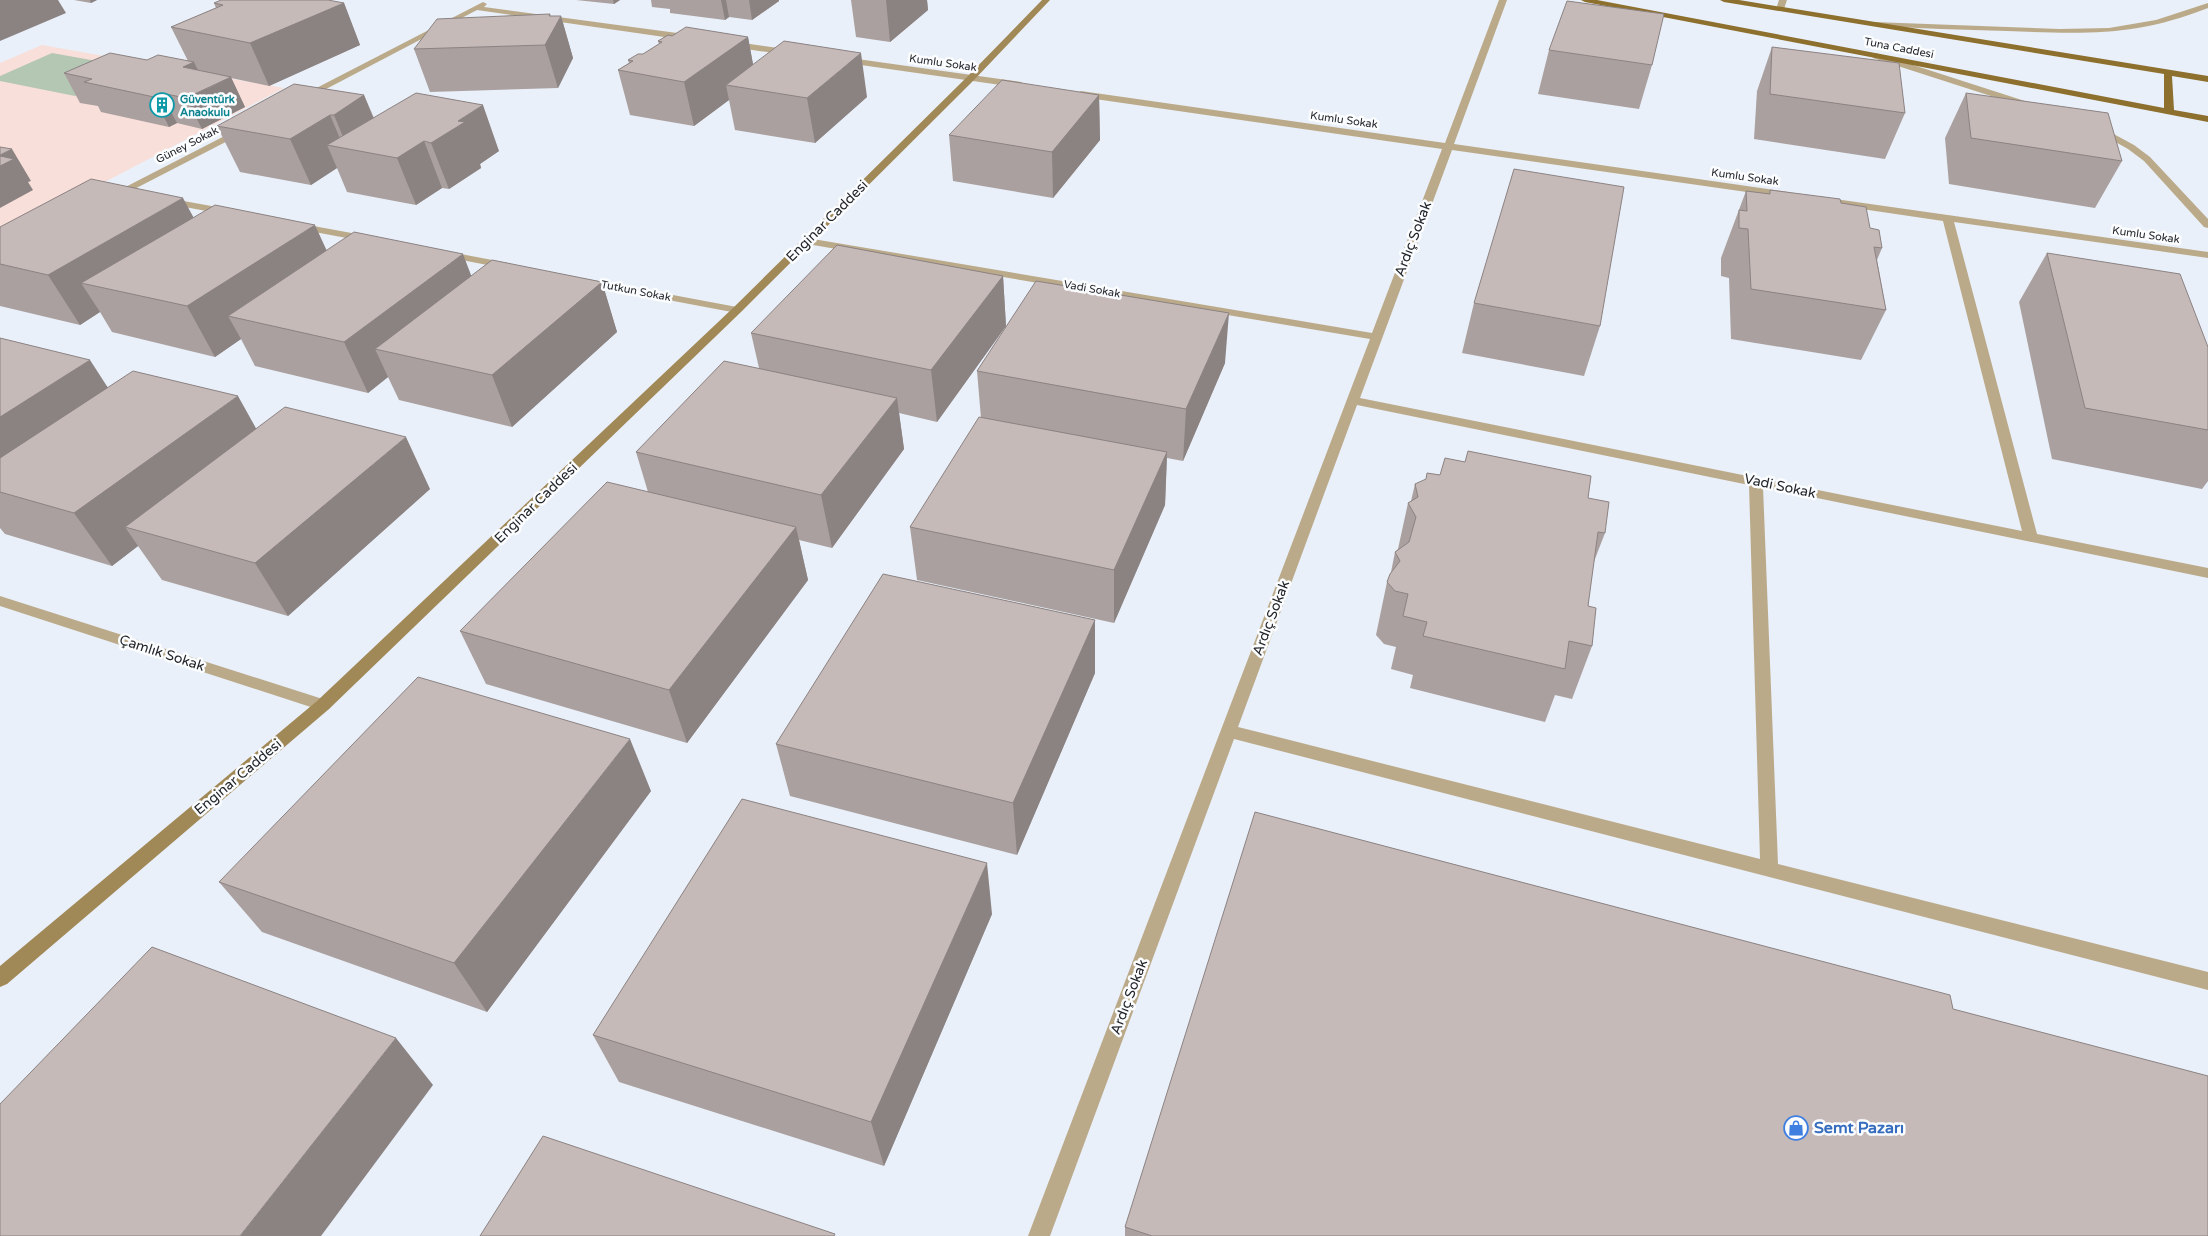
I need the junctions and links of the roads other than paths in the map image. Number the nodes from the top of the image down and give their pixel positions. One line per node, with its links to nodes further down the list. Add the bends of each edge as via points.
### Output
1 (491, 0): 8 (street)
2 (1046, 0): 17 (street, Enginar Caddesi)
3 (1503, 0): 27 (street, Ardıç Sokak)
4 (1585, 0): 14 (main road, Tuna Caddesi)
5 (1724, 0): 9 (main road, Tuna Caddesi)
6 (1782, 0): 9 (street)
7 (2208, 5): 10 (street, via 2145,27 2100,32)
8 (476, 8): 11 (street); 21 (street)
9 (1780, 9): 10 (main road, Tuna Caddesi)
10 (1872, 24): 16 (main road, Tuna Caddesi)
11 (704, 40)
12 (723, 43): 13 (street)
13 (802, 54)
14 (1872, 54): 22 (street); 23 (main road, Tuna Caddesi)
15 (832, 58): 17 (street, Kumlu Sokak)
16 (2168, 73): 18 (main road, Tuna Caddesi); 23 (main road)
17 (971, 78): 19 (street, Kumlu Sokak); 37 (street, Enginar Caddesi)
18 (2208, 79)
19 (1029, 86)
20 (1068, 92): 27 (street, Kumlu Sokak)
21 (299, 100)
22 (2038, 108)
23 (2169, 112): 24 (main road, Tuna Caddesi)
24 (2208, 119)
25 (255, 123): 28 (street, Güney Sokak)
26 (2084, 123): 35 (street, via 2113,136 2147,160)
27 (1448, 146): 33 (street, Kumlu Sokak); 43 (street, Ardıç Sokak)
28 (122, 192): 29 (street); 31 (street, Güney Sokak)
29 (141, 196)
30 (161, 200): 32 (street)
31 (104, 201)
32 (239, 214)
33 (1948, 218): 39 (street, Kumlu Sokak); 46 (street)
34 (288, 224): 36 (street)
35 (2208, 225)
36 (376, 241)
37 (807, 241): 42 (street, Enginar Caddesi); 43 (street, Vadi Sokak)
38 (434, 252): 40 (street)
39 (2208, 255)
40 (522, 269)
41 (571, 278): 42 (street, Tutkun Sokak)
42 (737, 310): 49 (street, Enginar Caddesi)
43 (1376, 338): 44 (street, Ardıç Sokak)
44 (1353, 400): 45 (street, Vadi Sokak); 50 (street, Ardıç Sokak)
45 (1756, 481): 46 (street, Vadi Sokak); 51 (street)
46 (2031, 538): 47 (street, Vadi Sokak)
47 (2208, 573)
48 (0, 601): 49 (street, Çamlık Sokak)
49 (323, 705): 52 (street, Enginar Caddesi)
50 (1228, 731): 51 (street); 54 (street, Ardıç Sokak)
51 (1769, 870): 53 (street)
52 (0, 978)
53 (2208, 981)
54 (1039, 1236)

